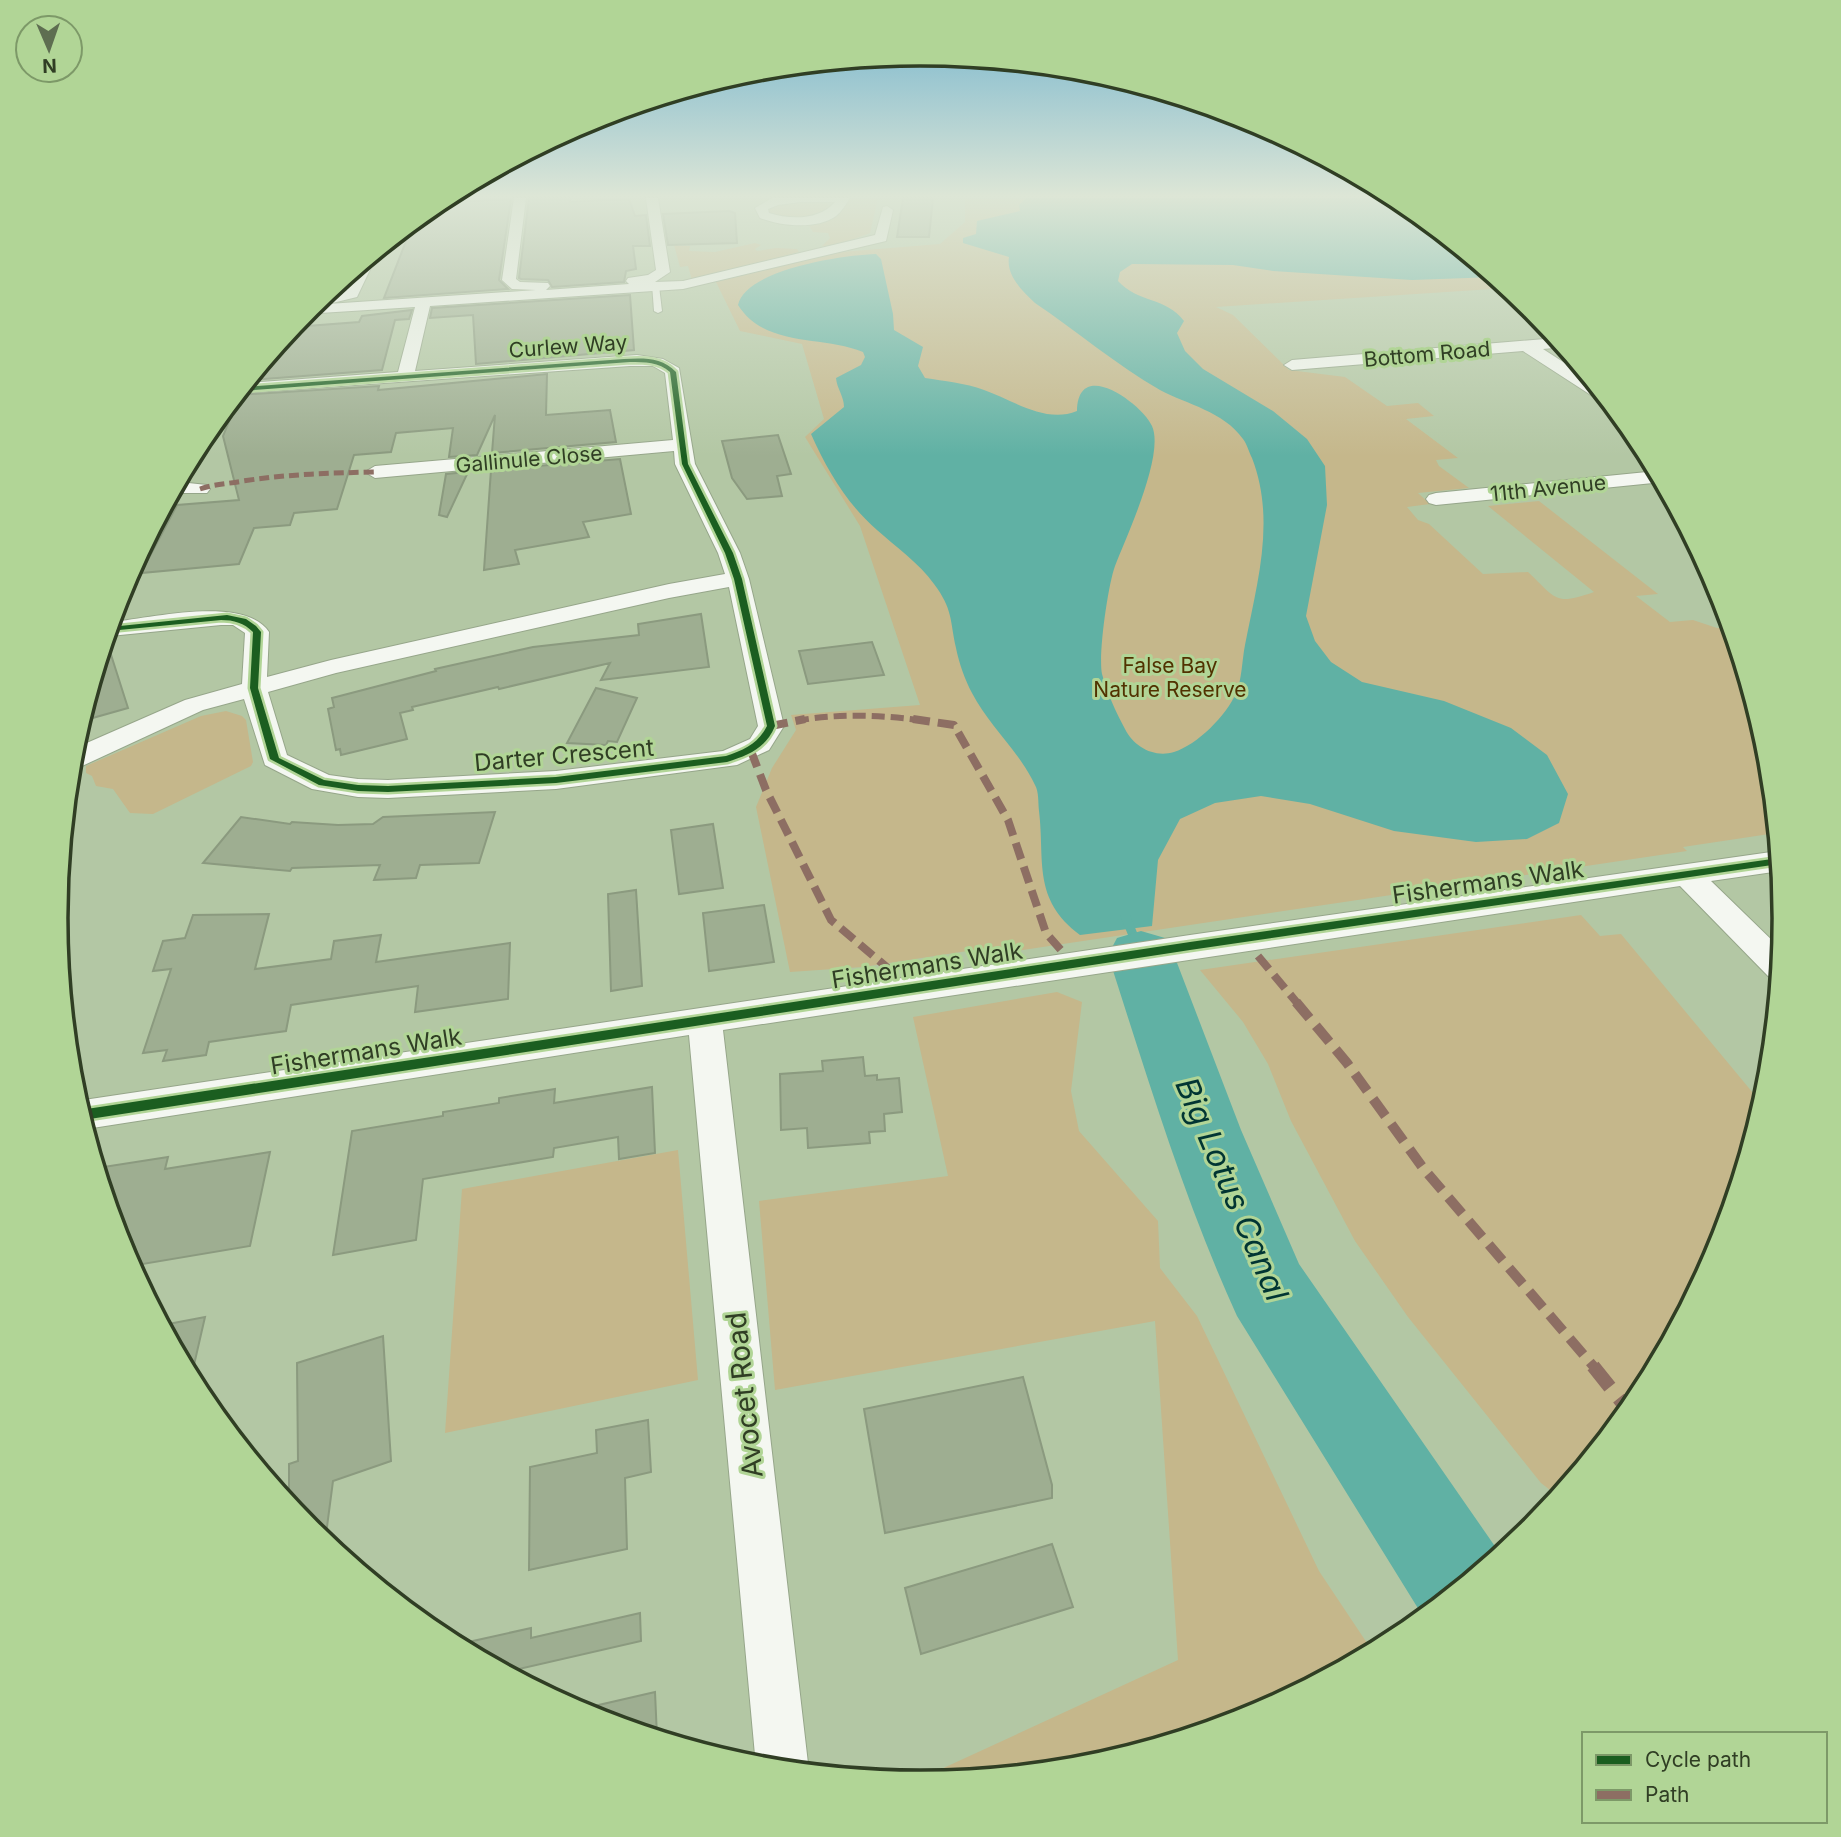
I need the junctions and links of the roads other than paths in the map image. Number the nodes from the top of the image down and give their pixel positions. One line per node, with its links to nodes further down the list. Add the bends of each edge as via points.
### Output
1 (357, 284): 6 (street, via 352,294)
2 (512, 284): 3 (street)
3 (589, 284)
4 (688, 284): 5 (street)
5 (655, 286): 7 (street); 9 (lane)
6 (339, 297)
7 (424, 302): 8 (street); 13 (street)
8 (326, 309)
9 (657, 310)
10 (1549, 344): 11 (street, Bottom Road)
11 (1527, 346): 12 (street, Bottom Road); 14 (street)
12 (1293, 365)
13 (405, 377): 15 (street, Curlew Way); 16 (street, Curlew Way, via 656,362 673,372)
14 (1580, 380)
15 (255, 388)
16 (682, 446): 17 (street, Gallinule Close); 22 (street, Curlew Way, via 685,464)
17 (375, 472)
18 (1649, 478): 21 (street, 11th Avenue)
19 (185, 488): 20 (street)
20 (200, 489)
21 (1436, 499)
22 (738, 579): 24 (street, via 395,652); 24 (street, Darter Crescent, via 771,726 766,740 727,759 556,780 388,789 334,785 275,759)
23 (120, 628): 24 (street, Darter Crescent, via 229,617 247,622 257,632)
24 (254, 688): 25 (street, via 194,705)
25 (85, 754)
26 (1771, 862): 27 (street, Fishermans Walk)
27 (1686, 875): 28 (street); 29 (street, Fishermans Walk)
28 (1771, 959)
29 (705, 1020): 30 (street, Fishermans Walk); 31 (street, Avocet Road)
30 (92, 1113)
31 (782, 1759)

